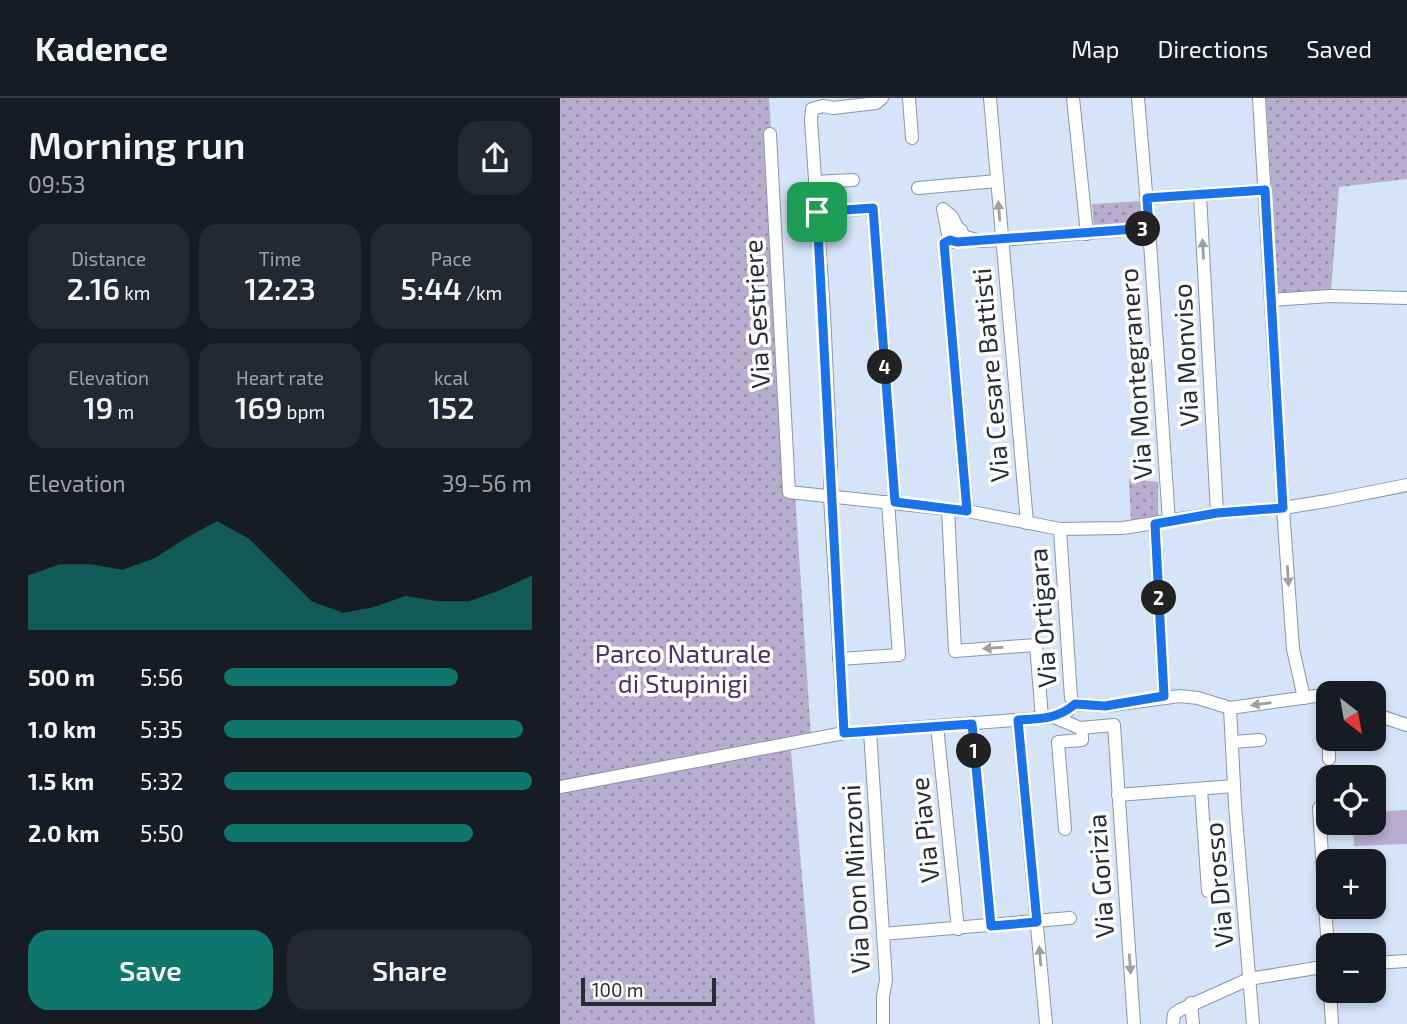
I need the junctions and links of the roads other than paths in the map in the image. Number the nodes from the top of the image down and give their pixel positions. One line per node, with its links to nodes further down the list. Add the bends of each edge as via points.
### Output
1 (882, 98): 7 (street, via 876,103)
2 (909, 98): 9 (street)
3 (990, 98): 11 (street, Via Cesare Battisti)
4 (1073, 98): 19 (street)
5 (1138, 98): 16 (street, Via Montegranero)
6 (1259, 98): 14 (street)
7 (830, 104): 12 (street, via 813,108)
8 (770, 134): 24 (street, Via Sestriere, via 789,492)
9 (912, 138)
10 (853, 180): 12 (street)
11 (997, 181): 13 (street); 20 (street, Via Cesare Battisti, one-way to 11)
12 (815, 182): 17 (street)
13 (918, 188)
14 (1265, 190): 15 (street); 22 (street)
15 (1200, 195): 16 (street); 29 (street, Via Monviso, one-way to 15)
16 (1147, 198): 18 (street, Via Montegranero)
17 (817, 212): 24 (street); 25 (street, via 873,208)
18 (1149, 228): 19 (street); 30 (street, Via Montegranero)
19 (1087, 234): 20 (street)
20 (1001, 240): 28 (street, via 955,236 944,243); 31 (street, Via Cesare Battisti)
21 (1407, 298): 22 (street)
22 (1271, 300): 26 (street)
23 (1407, 485): 26 (street)
24 (830, 496): 25 (street); 34 (street)
25 (892, 502): 27 (street); 34 (street, via 899,655)
26 (1283, 508): 29 (street); 37 (street, one-way to 37, via 1293,649)
27 (948, 509): 28 (street); 39 (street, one-way to 27, via 1037,645 955,651)
28 (967, 511): 31 (street)
29 (1217, 513): 30 (street)
30 (1169, 521): 32 (street)
31 (1027, 523): 33 (street)
32 (1155, 524): 33 (street); 36 (street)
33 (1060, 529): 41 (street, Via Ortigara, via 1071,698)
34 (839, 659): 47 (street)
35 (1316, 695): 37 (street)
36 (1164, 696): 38 (street, via 1198,698); 41 (street)
37 (1304, 698): 38 (street, one-way to 38)
38 (1230, 708): 49 (street, Via Drosso)
39 (1048, 718): 41 (street); 42 (street)
40 (1386, 718): 44 (street)
41 (1078, 719): 55 (street, Via Gorizia, via 1114,725); 56 (street, via 1082,740 1058,742)
42 (1018, 720): 43 (street); 60 (street)
43 (972, 724): 45 (street); 61 (street)
44 (1407, 725)
45 (937, 726): 46 (street); 62 (street, Via Piave)
46 (870, 731): 47 (street); 64 (street, Via Don Minzoni)
47 (844, 733): 53 (street)
48 (1260, 740): 49 (street)
49 (1233, 741): 52 (street, Via Drosso)
50 (1329, 751): 51 (street)
51 (1329, 759)
52 (1234, 786): 54 (street); 68 (street, Via Drosso)
53 (560, 787)
54 (1201, 789): 55 (street); 58 (street)
55 (1118, 795): 73 (street, Via Gorizia, one-way to 73)
56 (1065, 830)
57 (1321, 835): 63 (street)
58 (1208, 891)
59 (1070, 918): 60 (street)
60 (1037, 922): 61 (street); 72 (street, one-way to 60)
61 (991, 926): 62 (street)
62 (958, 929): 64 (street)
63 (1327, 933)
64 (883, 934): 71 (street, Via Don Minzoni)
65 (1407, 961): 66 (street)
66 (1386, 962)
67 (1316, 968): 68 (street)
68 (1250, 979): 69 (street); 76 (street, Via Drosso)
69 (1191, 1003): 74 (street, via 1174,1014); 75 (street)
70 (1331, 1003): 77 (street)
71 (883, 1024)
72 (1046, 1024)
73 (1134, 1024)
74 (1173, 1024)
75 (1193, 1024)
76 (1253, 1024)
77 (1332, 1024)

